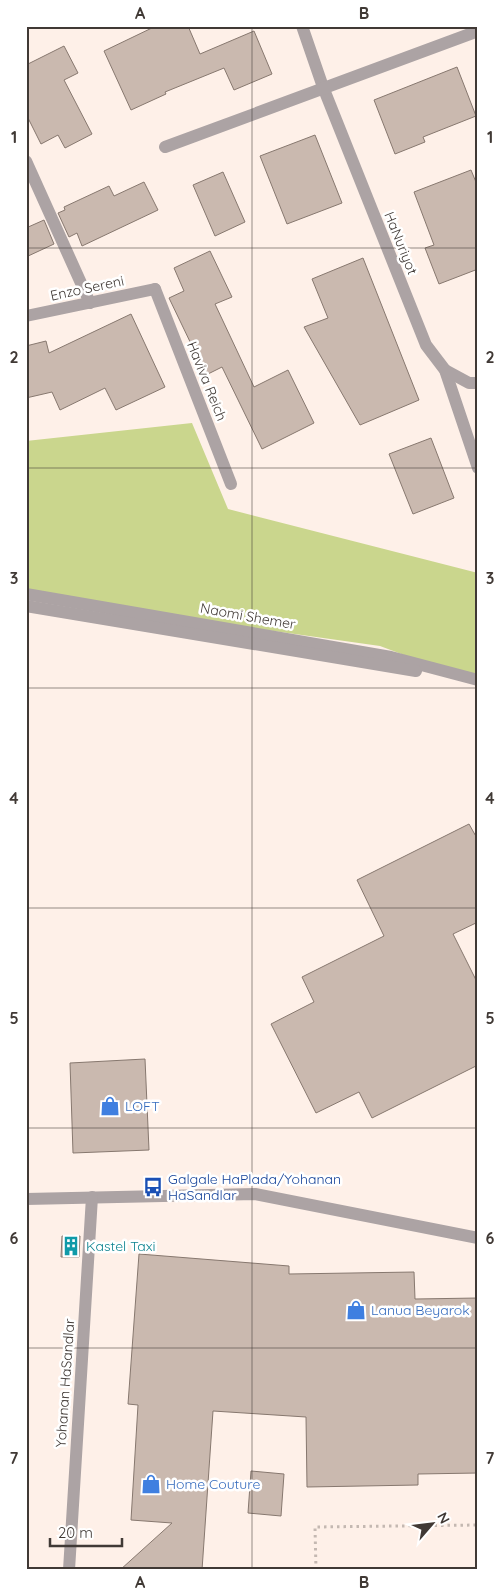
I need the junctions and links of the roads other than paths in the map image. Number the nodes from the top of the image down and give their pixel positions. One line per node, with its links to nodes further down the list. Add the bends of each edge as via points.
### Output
1 (302, 26): 3 (street, HaNuriyot)
2 (478, 31): 3 (street)
3 (323, 87): 4 (street); 9 (street, HaNuriyot, via 426,345)
4 (165, 147)
5 (26, 161): 7 (street)
6 (154, 289): 7 (street, Enzo Sereni); 12 (street, Haviva Reich)
7 (90, 303): 8 (street, Enzo Sereni)
8 (26, 316)
9 (444, 370): 10 (street, via 469,383); 11 (street, HaNuriyot)
10 (478, 382)
11 (478, 468)
12 (231, 484)
13 (26, 594): 15 (street, Naomi Shemer, via 391,657)
14 (26, 606): 15 (street, Naomi Shemer)
15 (463, 677): 16 (street, Naomi Shemer)
16 (478, 680)
17 (92, 1197): 18 (street); 19 (street, via 255,1194); 20 (street, Yohanan HaSandlar)
18 (26, 1199)
19 (478, 1238)
20 (69, 1570)

